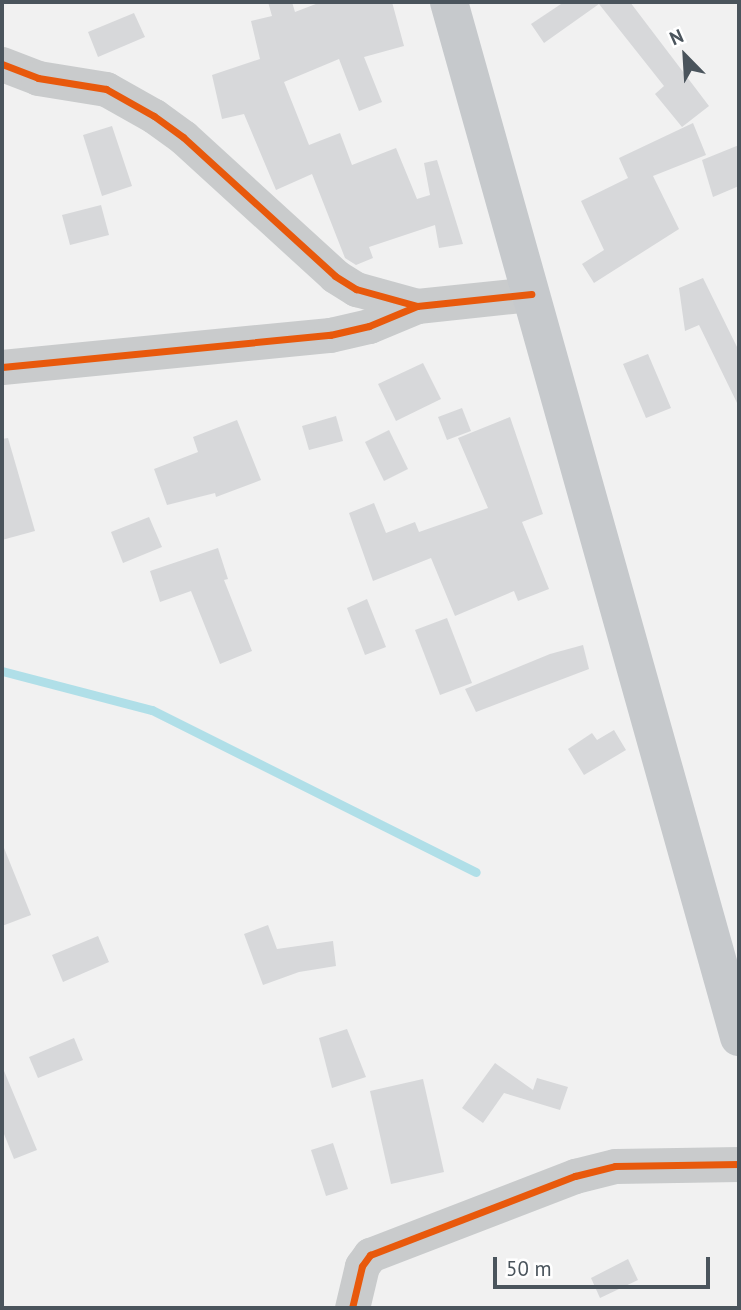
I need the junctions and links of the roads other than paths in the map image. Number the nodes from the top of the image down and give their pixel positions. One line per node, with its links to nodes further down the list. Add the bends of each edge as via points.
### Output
1 (449, 2): 3 (main road)
2 (2, 64): 4 (street, via 38,78 106,89 155,116 183,136 335,276 368,294)
3 (531, 294): 4 (street); 6 (main road)
4 (417, 306): 5 (street, via 369,326 330,335)
5 (2, 367)
6 (739, 1037)
7 (739, 1164): 8 (street, via 615,1166 575,1176 370,1255 362,1266)
8 (352, 1308)

